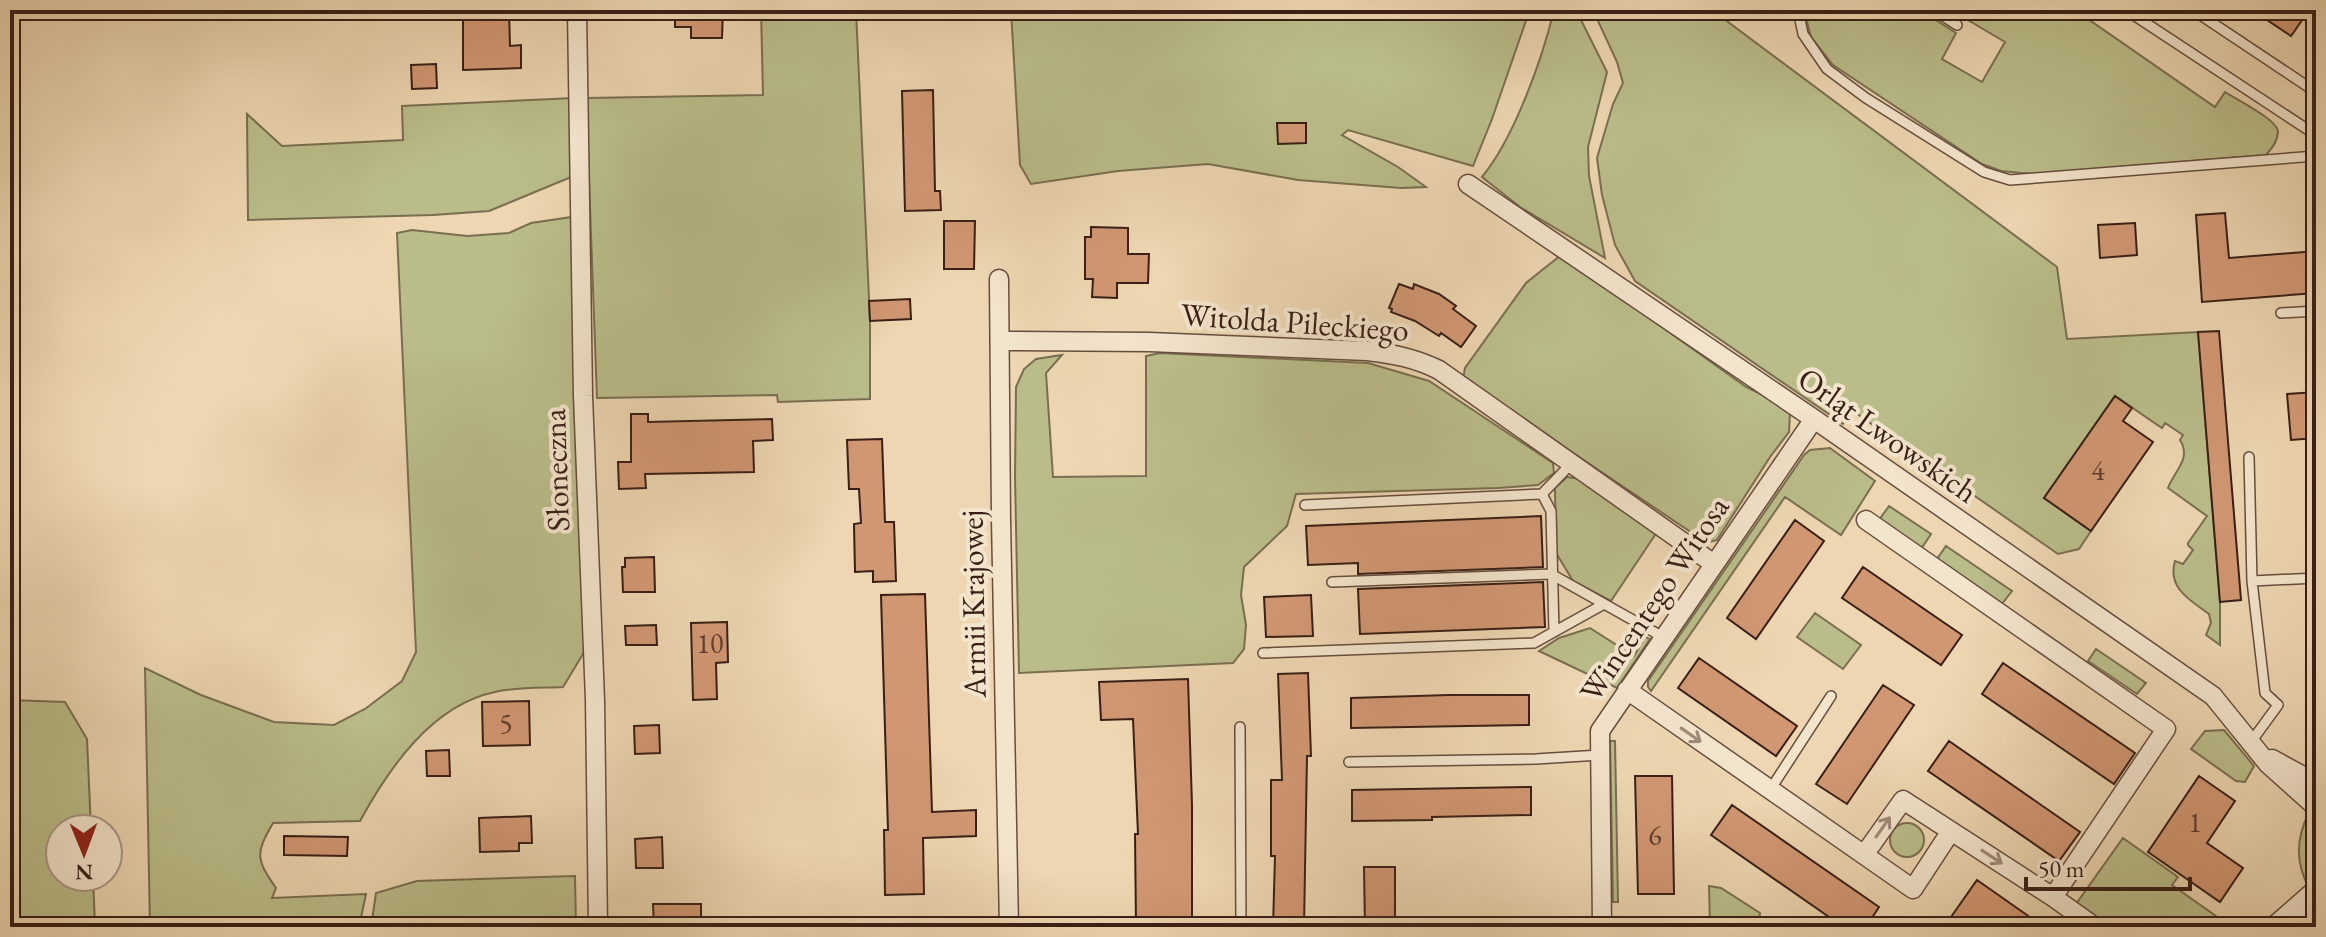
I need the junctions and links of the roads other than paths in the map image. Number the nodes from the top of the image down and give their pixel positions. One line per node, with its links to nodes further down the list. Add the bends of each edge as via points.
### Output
1 (577, 10): 43 (street, Słoneczna)
2 (1798, 10): 9 (lane, via 1803,34 1827,69 1984,172 2010,180)
3 (1934, 10): 6 (lane)
4 (2126, 10): 8 (lane)
5 (2193, 10): 7 (lane)
6 (1957, 25)
7 (2316, 92)
8 (2316, 135)
9 (2316, 156)
10 (1468, 184): 15 (street, Orląt Lwowskich)
11 (999, 279): 14 (street, Armii Krajowej)
12 (2316, 311): 13 (lane)
13 (2281, 313)
14 (1000, 341): 17 (street, Witolda Pileckiego, via 1396,354 1439,370); 44 (street, Armii Krajowej)
15 (1814, 419): 21 (street, Wincentego Witosa); 33 (street, Orląt Lwowskich, via 2213,696)
16 (2249, 457): 24 (lane)
17 (1572, 463): 18 (lane); 21 (street, Witolda Pileckiego)
18 (1542, 494): 19 (lane); 22 (lane, via 1551,511)
19 (1305, 505)
20 (1866, 520): 42 (street, via 2166,729)
21 (1714, 564): 28 (street, Wincentego Witosa)
22 (1551, 574): 25 (lane); 26 (lane); 27 (lane)
23 (2316, 578): 24 (lane)
24 (2252, 581): 33 (lane, via 2265,693 2278,705)
25 (1332, 582)
26 (1604, 604): 27 (lane); 28 (lane)
27 (1554, 632): 29 (lane, via 1534,643)
28 (1663, 637): 30 (street, Wincentego Witosa)
29 (1263, 653)
30 (1627, 690): 34 (street, Wincentego Witosa, via 1600,731); 37 (street, one-way to 37)
31 (1831, 696): 37 (lane)
32 (1240, 727): 45 (lane)
33 (2255, 747): 36 (street, Orląt Lwowskich); 38 (street, Orląt Lwowskich)
34 (1600, 755): 35 (lane); 46 (street, Wincentego Witosa)
35 (1349, 762)
36 (2316, 783)
37 (1770, 790): 40 (street)
38 (2316, 807)
39 (1951, 831): 40 (street, one-way to 39, via 1903,800); 40 (street, via 1913,889); 42 (street, one-way to 42)
40 (1864, 855)
41 (2316, 892): 48 (street)
42 (2053, 897): 47 (street)
43 (598, 927)
44 (1009, 927)
45 (1241, 927)
46 (1602, 927)
47 (2095, 927)
48 (2276, 927)

